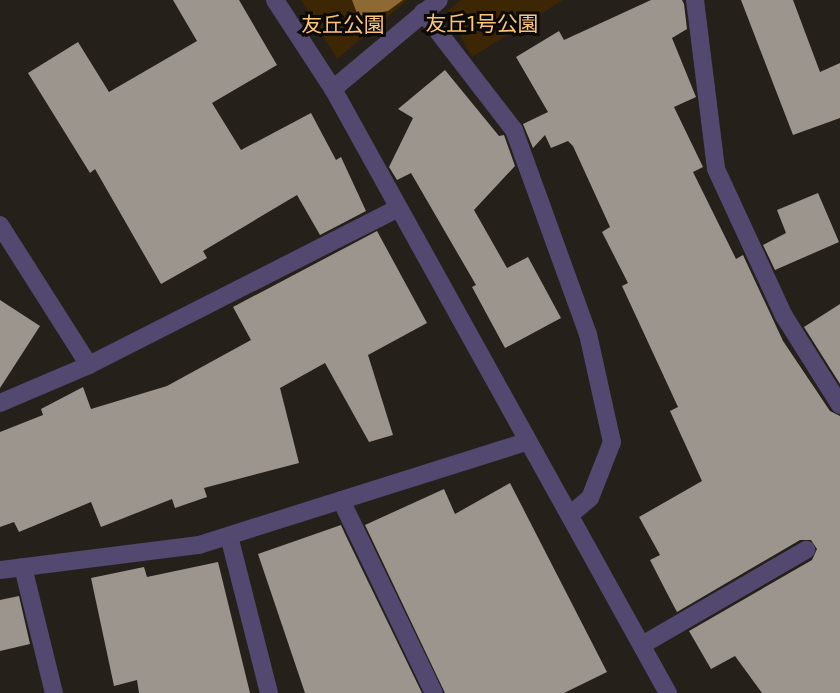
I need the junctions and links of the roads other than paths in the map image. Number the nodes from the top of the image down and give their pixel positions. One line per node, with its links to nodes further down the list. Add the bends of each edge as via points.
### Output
1 (275, 0): 5 (street)
2 (439, 0): 4 (street)
3 (694, 0): 10 (street, via 716,169 784,316)
4 (423, 12): 5 (street); 13 (street, via 514,130 588,334 612,442 590,498)
5 (333, 89): 6 (street)
6 (396, 209): 8 (street); 11 (street)
7 (0, 225): 8 (street)
8 (89, 365): 9 (street)
9 (0, 404)
10 (840, 405)
11 (528, 441): 12 (street); 13 (street)
12 (341, 500): 14 (street); 21 (street)
13 (572, 513): 18 (street)
14 (229, 536): 16 (street, via 199,545); 20 (street)
15 (806, 550): 18 (street)
16 (23, 567): 17 (street); 19 (street)
17 (0, 570)
18 (642, 645): 22 (street)
19 (54, 693)
20 (268, 693)
21 (434, 693)
22 (668, 693)

